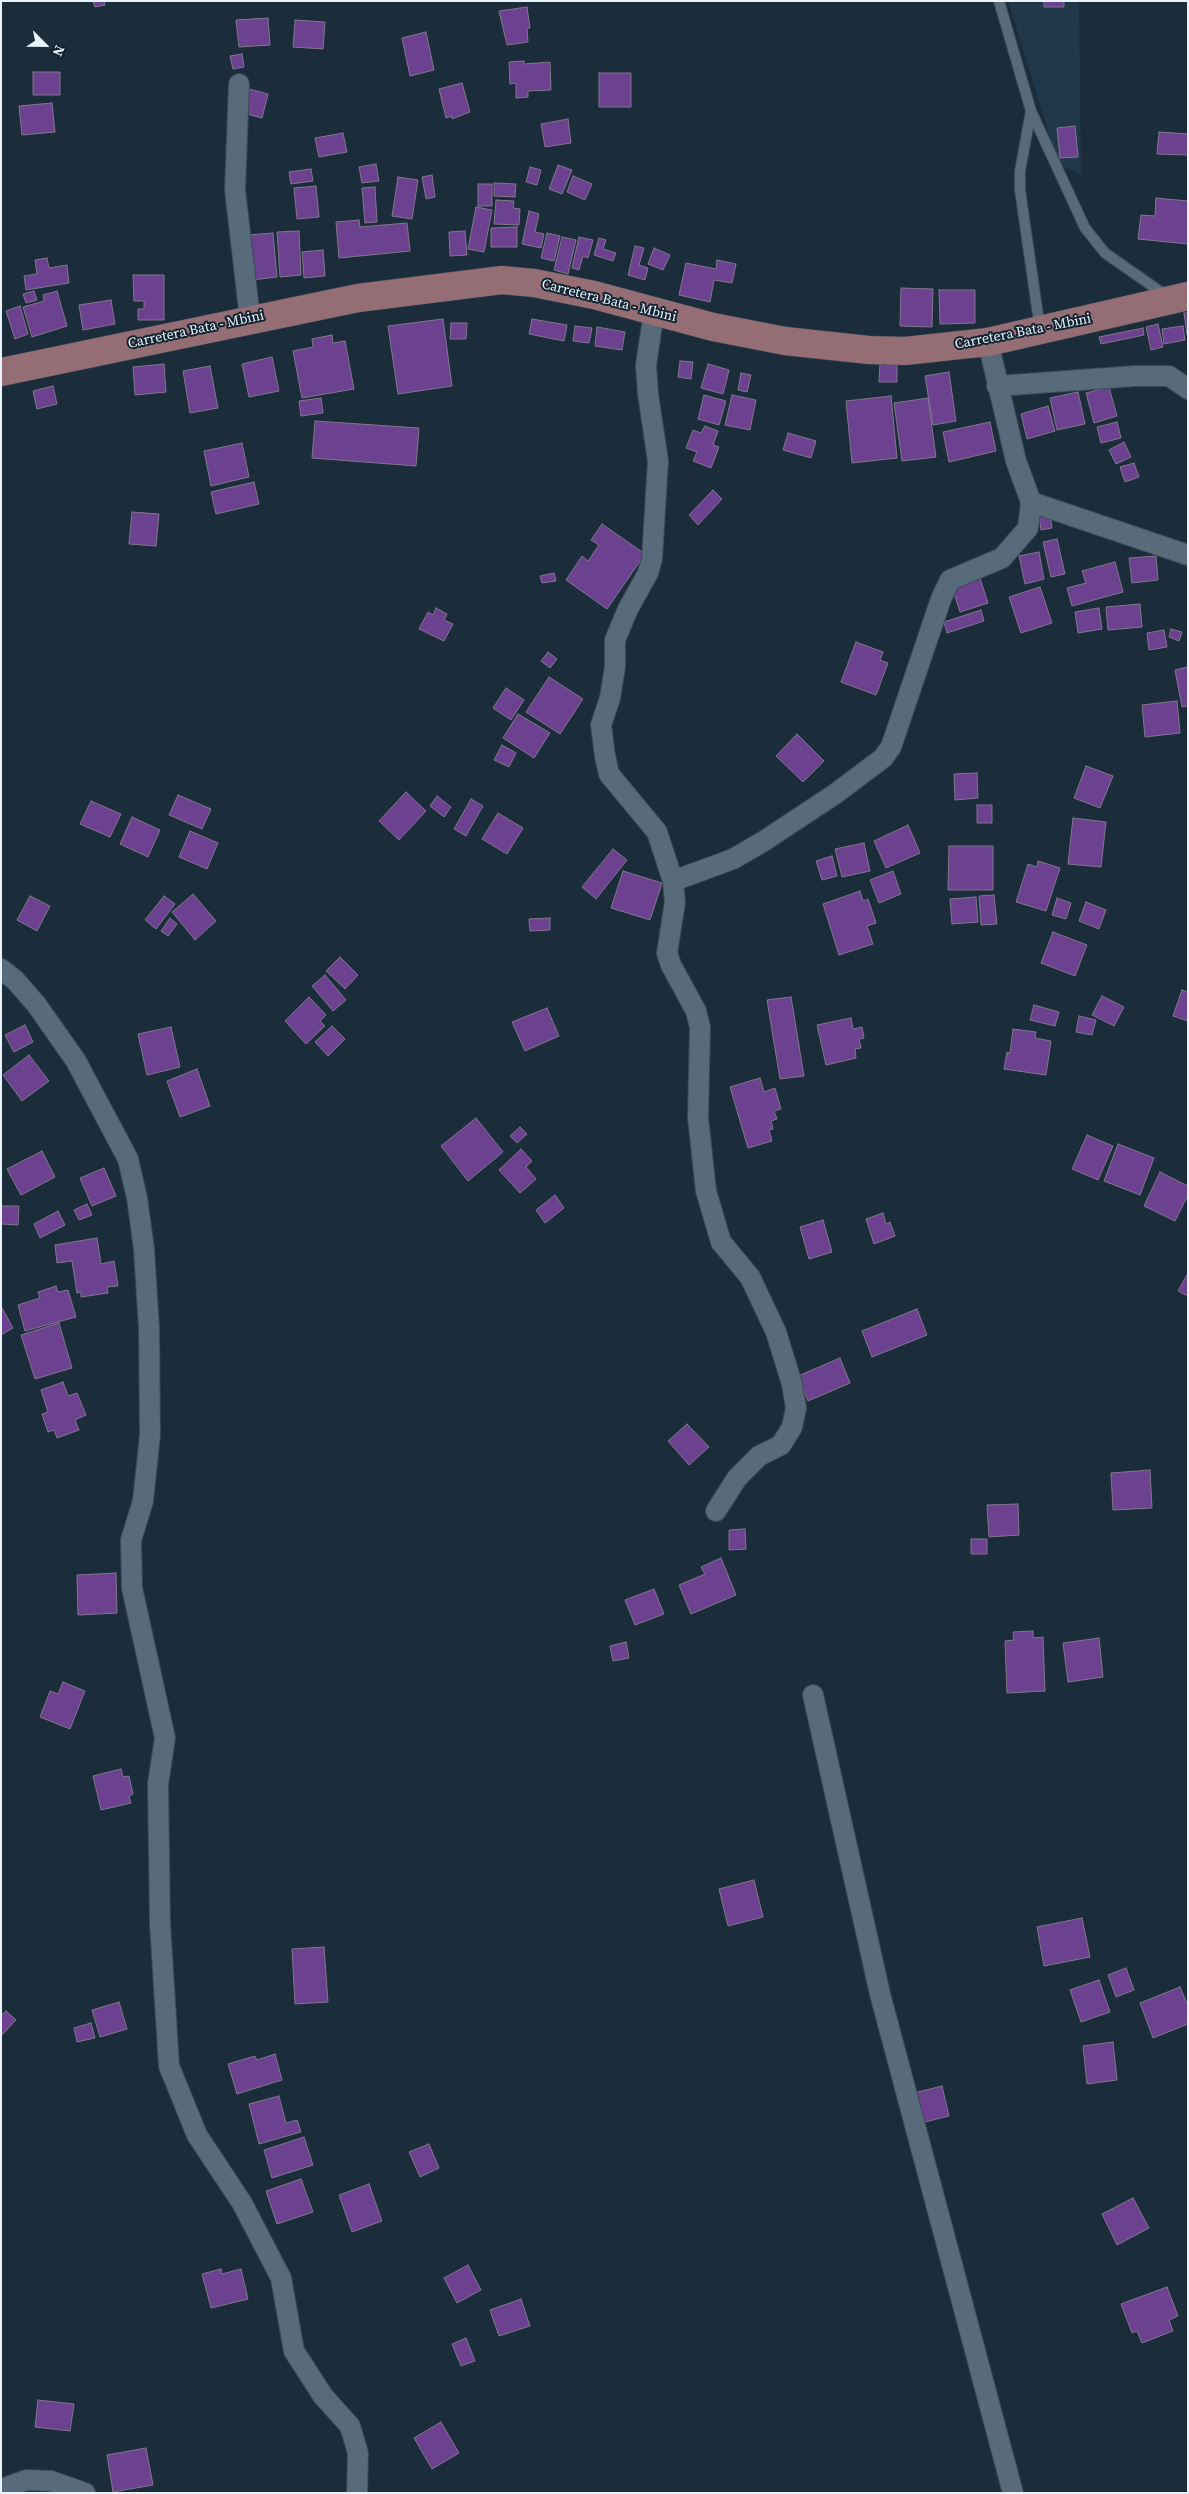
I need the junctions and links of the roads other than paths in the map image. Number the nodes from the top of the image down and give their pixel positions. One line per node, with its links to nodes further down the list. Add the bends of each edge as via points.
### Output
1 (999, 1): 3 (lane)
2 (239, 84): 6 (street, via 235,190)
3 (1031, 110): 4 (lane, via 1085,228 1105,253); 7 (lane, via 1020,171 1020,190 1036,284)
4 (1180, 298): 7 (main road, Carretera Bata - Mbini)
5 (654, 312): 6 (main road, Carretera Bata - Mbini, via 594,295 502,280 358,298); 8 (main road, Carretera Bata - Mbini, via 739,333 815,345 905,351); 14 (street, via 646,365 658,461 652,559 615,640 615,667 602,725 609,774 657,832)
6 (250, 319): 9 (main road, Carretera Bata - Mbini)
7 (1040, 330): 8 (main road, Carretera Bata - Mbini)
8 (988, 342): 10 (street)
9 (1, 372)
10 (997, 386): 11 (street, via 1169,376); 12 (street, via 1016,461)
11 (1188, 389)
12 (1031, 502): 13 (street); 14 (street, via 1028,528 1002,558 950,580 891,747 882,758 764,841 733,859)
13 (1188, 555)
14 (673, 880): 16 (street, via 675,902 667,953 700,1027 698,1117 706,1191 721,1242 750,1277 776,1332 796,1408 792,1427 781,1444 759,1456 737,1478)
15 (1, 969): 20 (street, via 36,1004 76,1061 128,1159 137,1198 150,1328 150,1435 143,1501 131,1540 132,1588 165,1738 158,1784 160,1914 169,2066 197,2135 242,2203 281,2278 294,2351 323,2396 350,2426 358,2453)
16 (716, 1512)
17 (813, 1695): 21 (street, via 880,1994)
18 (1, 2489): 19 (street, via 27,2480 51,2482)
19 (85, 2493)
20 (357, 2493)
21 (1013, 2493)

